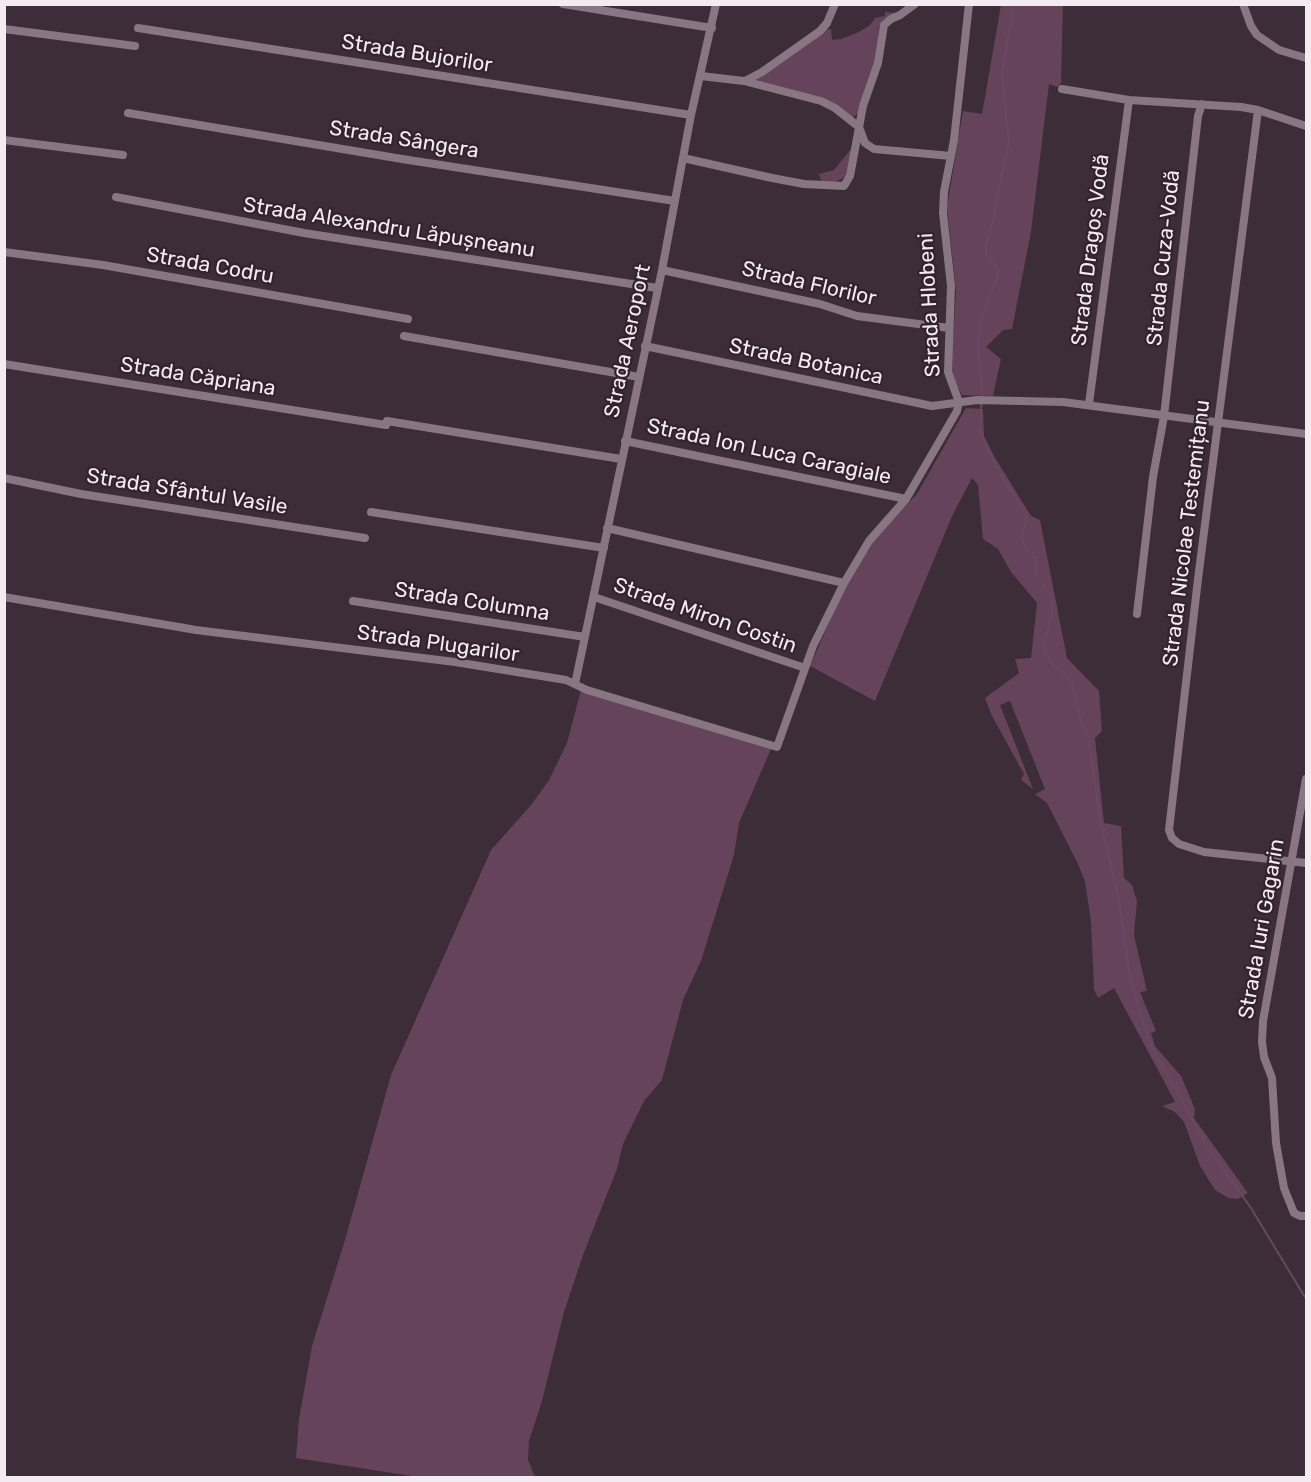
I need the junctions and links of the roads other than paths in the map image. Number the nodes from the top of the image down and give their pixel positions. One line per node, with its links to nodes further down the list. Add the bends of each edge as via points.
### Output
1 (563, 4): 8 (street)
2 (716, 4): 8 (street, Strada Aeroport)
3 (835, 4): 13 (street, via 820,31)
4 (915, 4): 21 (street, via 884,25 878,63)
5 (969, 4): 24 (street, Strada Hlobeni)
6 (1243, 4): 11 (street, via 1257,35 1279,50)
7 (138, 28): 19 (street, Strada Bujorilor)
8 (712, 28): 12 (street, Strada Aeroport)
9 (4, 29): 10 (street)
10 (135, 46)
11 (1306, 58)
12 (701, 76): 13 (street); 19 (street, Strada Aeroport)
13 (744, 81): 21 (street, via 821,101)
14 (1062, 89): 15 (street)
15 (1129, 100): 16 (street); 38 (street, Strada Dragoș Vodă)
16 (1202, 104): 17 (street); 39 (street, Strada Cuza-Vodă)
17 (1258, 110): 20 (street); 40 (street, Strada Nicolae Testemițanu)
18 (128, 112): 27 (street, Strada Sângera)
19 (691, 115): 25 (street, Strada Aeroport)
20 (1306, 126)
21 (858, 127): 24 (street, via 874,149); 25 (street, via 850,176 844,186 804,184)
22 (4, 140): 23 (street)
23 (123, 155)
24 (951, 156): 32 (street, Strada Hlobeni, via 943,213 951,286)
25 (683, 158): 27 (street, Strada Aeroport)
26 (116, 197): 30 (street, Strada Alexandru Lăpușneanu, via 304,233)
27 (675, 201): 29 (street, Strada Aeroport)
28 (4, 252): 31 (street, Strada Codru, via 103,265)
29 (662, 270): 30 (street, Strada Aeroport); 32 (street, Strada Florilor, via 820,304 857,316)
30 (657, 288): 34 (street, Strada Aeroport)
31 (408, 319)
32 (949, 328): 37 (street, Strada Hlobeni, via 948,372)
33 (404, 336): 36 (street)
34 (645, 346): 36 (street, Strada Aeroport); 37 (street, Strada Botanica, via 932,406)
35 (4, 364): 43 (street, Strada Căpriana)
36 (639, 376): 42 (street, Strada Aeroport)
37 (959, 402): 38 (street, Strada Botanica); 45 (street, Strada Hlobeni)
38 (1089, 404): 39 (street, Strada Botanica)
39 (1164, 416): 40 (street, Strada Botanica); 54 (street, Strada Cuza-Vodă)
40 (1219, 424): 41 (street, Strada Botanica); 59 (street, Strada Nicolae Testemițanu, via 1169,830 1179,843 1204,852)
41 (1306, 434)
42 (625, 441): 43 (street, Strada Aeroport); 45 (street, Strada Ion Luca Caragiale)
43 (621, 459): 47 (street, Strada Aeroport)
44 (4, 478): 48 (street, Strada Sfântul Vasile, via 81,494)
45 (906, 499): 50 (street, Strada Hlobeni, via 869,541)
46 (371, 512): 49 (street)
47 (607, 528): 49 (street, Strada Aeroport); 50 (street)
48 (365, 538)
49 (603, 548): 52 (street, Strada Aeroport)
50 (844, 583): 56 (street, Strada Hlobeni)
51 (4, 597): 57 (street, Strada Plugarilor, via 196,630 467,664)
52 (594, 597): 55 (street, Strada Aeroport); 56 (street, Strada Miron Costin)
53 (353, 601): 55 (street, Strada Columna)
54 (1137, 614)
55 (585, 638): 57 (street, Strada Aeroport)
56 (805, 668): 57 (street, Strada Plugarilor, via 777,747)
57 (575, 684)
58 (1306, 779): 59 (street, Strada Iuri Gagarin)
59 (1292, 861): 60 (street, Strada Nicolae Testemițanu); 61 (street, Strada Iuri Gagarin, via 1262,1042 1272,1078 1275,1143 1284,1188 1294,1213)
60 (1306, 863)
61 (1306, 1216)

